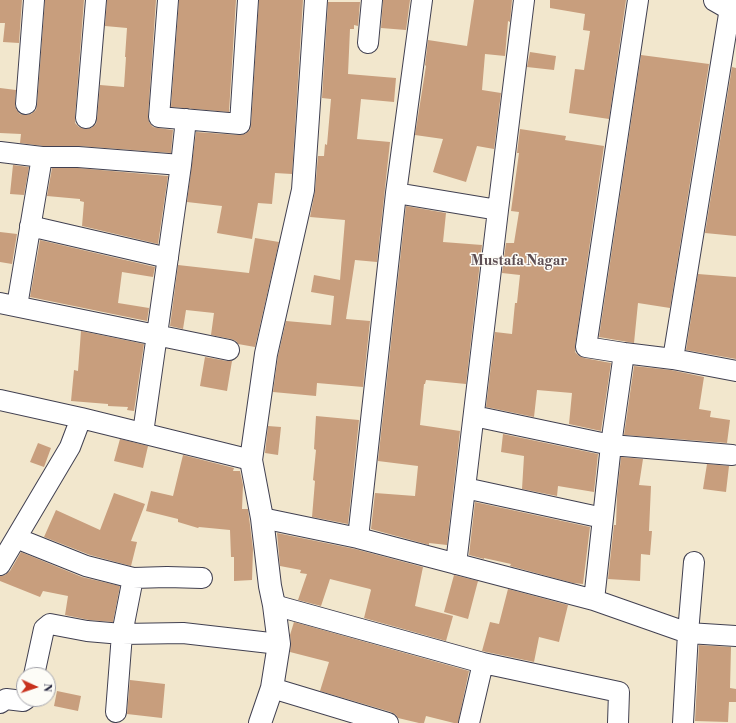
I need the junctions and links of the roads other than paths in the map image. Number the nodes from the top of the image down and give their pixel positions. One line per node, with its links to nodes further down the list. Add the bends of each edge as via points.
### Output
1 (34, 0): 12 (street)
2 (96, 0): 13 (street)
3 (168, 0): 14 (street, via 159,116)
4 (248, 0): 14 (street, via 240,124)
5 (316, 0): 34 (street, via 303,190 266,354)
6 (372, 0): 11 (street)
7 (422, 0): 18 (street)
8 (524, 0): 19 (street)
9 (638, 0): 25 (street, via 586,347)
10 (727, 7): 26 (street)
11 (368, 43)
12 (26, 104)
13 (86, 118)
14 (186, 118): 17 (street)
15 (0, 152): 16 (street)
16 (42, 157): 17 (street, via 78,157); 20 (street)
17 (181, 165): 21 (street)
18 (396, 193): 19 (street); 39 (street)
19 (498, 210): 29 (street)
20 (30, 226): 21 (street); 22 (street)
21 (168, 258): 23 (street)
22 (9, 305): 23 (street)
23 (157, 336): 24 (street); 31 (street)
24 (229, 350)
25 (624, 353): 26 (street); 32 (street)
26 (673, 359): 27 (street)
27 (736, 371)
28 (0, 400): 30 (street)
29 (474, 416): 32 (street); 35 (street)
30 (81, 418): 31 (street); 38 (street, via 70,447)
31 (143, 433): 34 (street)
32 (611, 445): 33 (street); 37 (street)
33 (732, 455)
34 (251, 460): 36 (street)
35 (465, 488): 37 (street); 41 (street)
36 (262, 518): 39 (street); 46 (street)
37 (603, 518): 45 (street)
38 (16, 538): 42 (street); 43 (street, via 86,566)
39 (358, 538): 41 (street)
40 (694, 562): 47 (street)
41 (456, 564): 45 (street)
42 (0, 565)
43 (133, 578): 44 (street); 48 (street)
44 (202, 578)
45 (594, 600): 47 (street)
46 (274, 605): 50 (street); 51 (street)
47 (688, 633): 49 (street); 61 (street)
48 (122, 634): 50 (street, via 183,633); 52 (street, via 50,624 44,629); 56 (street)
49 (736, 636)
50 (279, 644): 53 (street)
51 (484, 663): 59 (street); 60 (street, via 619,692)
52 (36, 667)
53 (272, 688): 57 (street); 58 (street)
54 (16, 700): 55 (street, via 6,699)
55 (0, 703)
56 (116, 712)
57 (260, 723)
58 (388, 723)
59 (469, 723)
60 (618, 723)
61 (683, 723)

